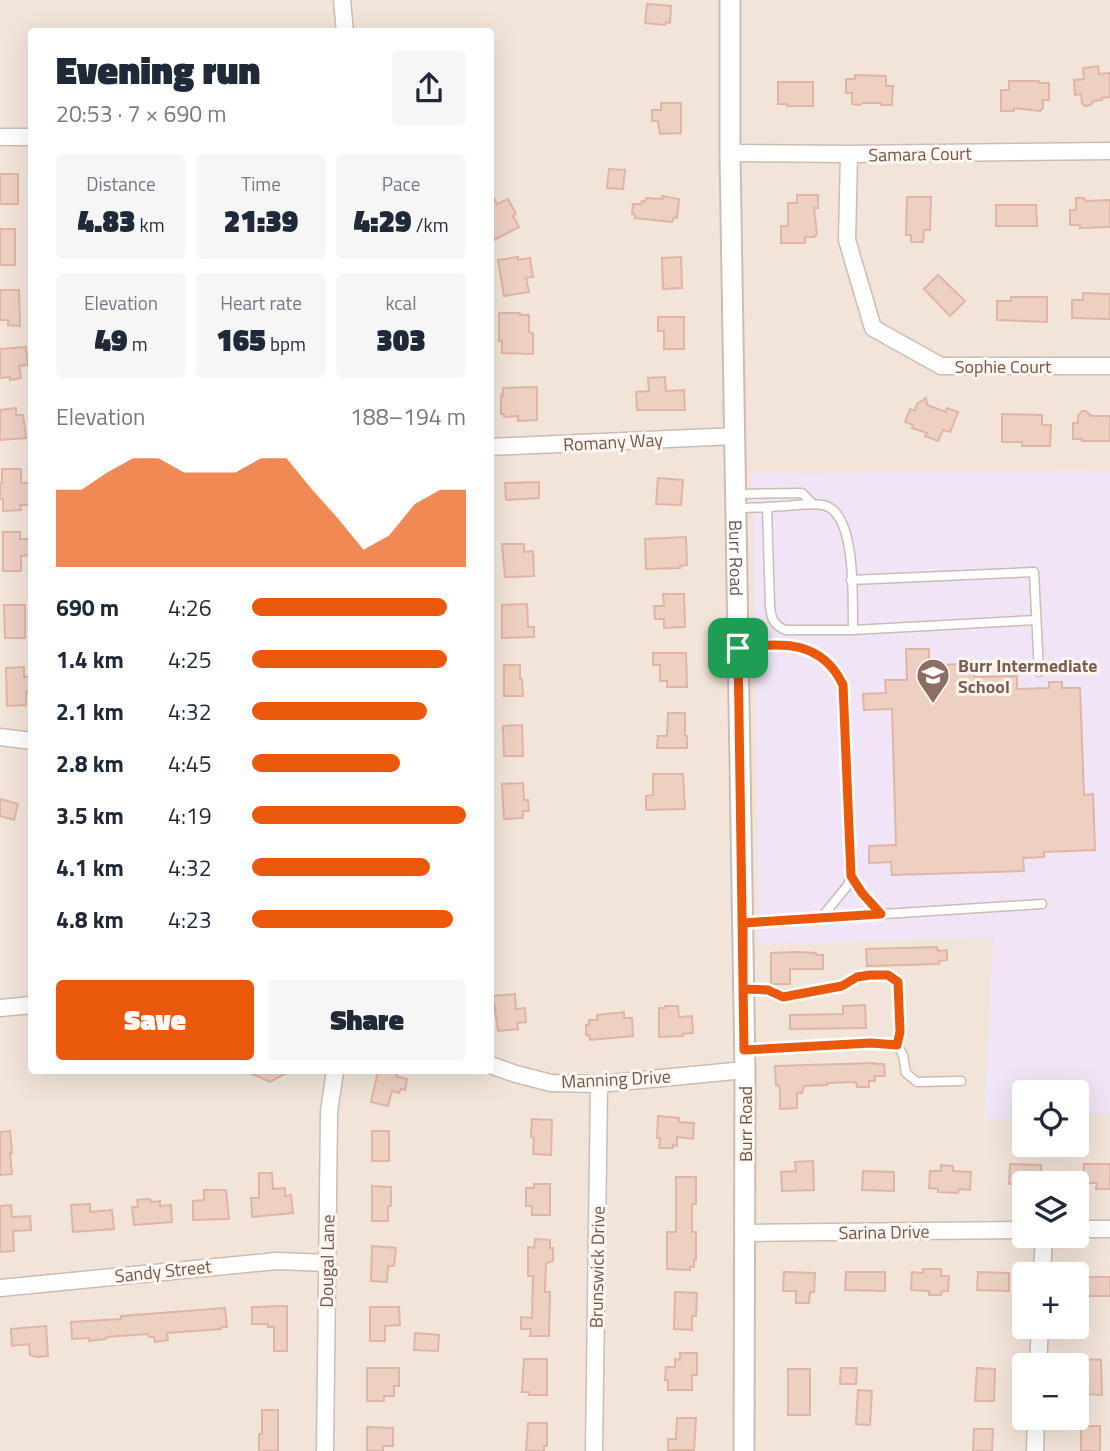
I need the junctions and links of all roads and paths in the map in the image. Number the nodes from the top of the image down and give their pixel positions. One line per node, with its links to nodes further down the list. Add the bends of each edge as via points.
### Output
1 (342, 0): 3 (street)
2 (730, 0): 7 (street, Burr Road)
3 (345, 28)
4 (0, 137): 5 (street)
5 (28, 137)
6 (1110, 151): 8 (street, Samara Court)
7 (730, 153): 8 (street, Samara Court); 10 (street, Burr Road)
8 (849, 155): 9 (street, Sophie Court, via 847,240 873,328 941,366)
9 (1110, 366)
10 (735, 436): 11 (street, Romany Way); 12 (street, Burr Road)
11 (494, 447)
12 (736, 501): 13 (lane, via 802,493); 14 (lane); 18 (street, Burr Road)
13 (813, 504): 14 (lane); 15 (lane, via 827,506 842,521 849,540)
14 (767, 508): 17 (lane, via 774,623 786,630)
15 (851, 580): 16 (lane, via 1034,572); 17 (lane)
16 (1035, 620): 17 (lane); 19 (lane)
17 (853, 630)
18 (738, 648): 22 (lane, via 770,643 807,649 825,659 843,685); 26 (street, Burr Road)
19 (1039, 672)
20 (0, 737): 21 (street)
21 (28, 740)
22 (851, 876): 24 (lane); 25 (lane)
23 (1042, 904): 24 (lane)
24 (881, 914): 25 (lane)
25 (821, 918): 26 (lane)
26 (743, 923): 27 (street, Burr Road)
27 (743, 989): 30 (lane, via 768,990 783,997 842,986 857,977 888,975 898,982); 31 (street, Burr Road)
28 (28, 1005): 29 (street)
29 (0, 1008)
30 (897, 1045): 31 (lane); 35 (lane, via 906,1073 917,1082)
31 (744, 1050): 33 (street, Burr Road)
32 (494, 1066): 36 (street, Manning Drive, via 551,1083)
33 (745, 1070): 36 (street, Manning Drive); 40 (street, Burr Road)
34 (335, 1074): 41 (street, Dougal Lane, via 329,1112)
35 (961, 1081)
36 (599, 1084): 45 (street, Brunswick Drive)
37 (1089, 1229): 38 (street)
38 (1110, 1229)
39 (1012, 1230): 40 (street, Sarina Drive)
40 (745, 1233): 46 (street, Burr Road)
41 (327, 1263): 42 (street, Sandy Street, via 277,1261); 44 (street, Dougal Lane)
42 (0, 1288)
43 (1036, 1430): 47 (street)
44 (325, 1451)
45 (594, 1451)
46 (744, 1451)
47 (1035, 1451)

